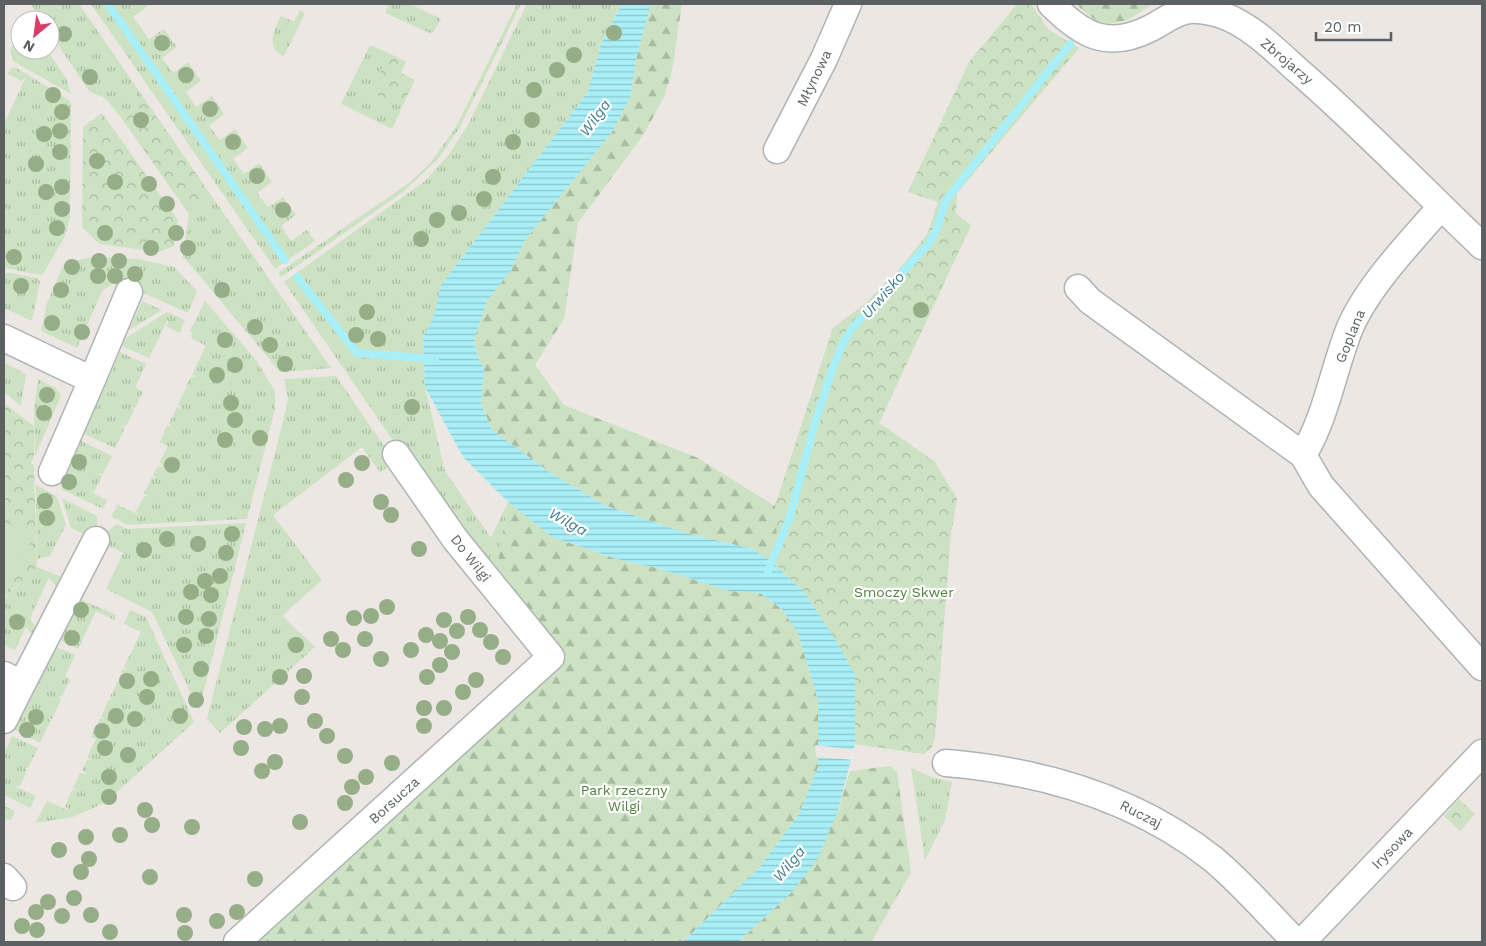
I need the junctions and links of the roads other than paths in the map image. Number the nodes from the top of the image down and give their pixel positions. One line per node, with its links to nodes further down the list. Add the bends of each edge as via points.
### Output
1 (848, 4): 3 (street, Młynowa)
2 (1051, 4): 4 (street, Zbrojarzy, via 1079,29 1112,40 1142,32 1185,10 1222,15 1264,41 1324,93)
3 (777, 150)
4 (1441, 207): 5 (street, Zbrojarzy); 11 (street, Goplana, via 1368,294 1358,312 1313,438)
5 (1482, 246)
6 (1078, 288): 11 (street)
7 (129, 292): 9 (street)
8 (4, 338): 9 (street)
9 (92, 380): 12 (street)
10 (396, 454): 14 (street, Do Wilgi, via 455,539)
11 (1303, 456): 15 (street, via 1321,486)
12 (52, 472)
13 (96, 540): 16 (street)
14 (550, 657): 20 (street, Borsucza)
15 (1482, 668)
16 (13, 679): 17 (street)
17 (4, 720)
18 (1482, 753): 22 (street, Irysowa)
19 (946, 763): 21 (street, Ruczaj, via 1062,784 1101,795 1158,822 1214,860)
20 (237, 942)
21 (1296, 942)
22 (1302, 942)

